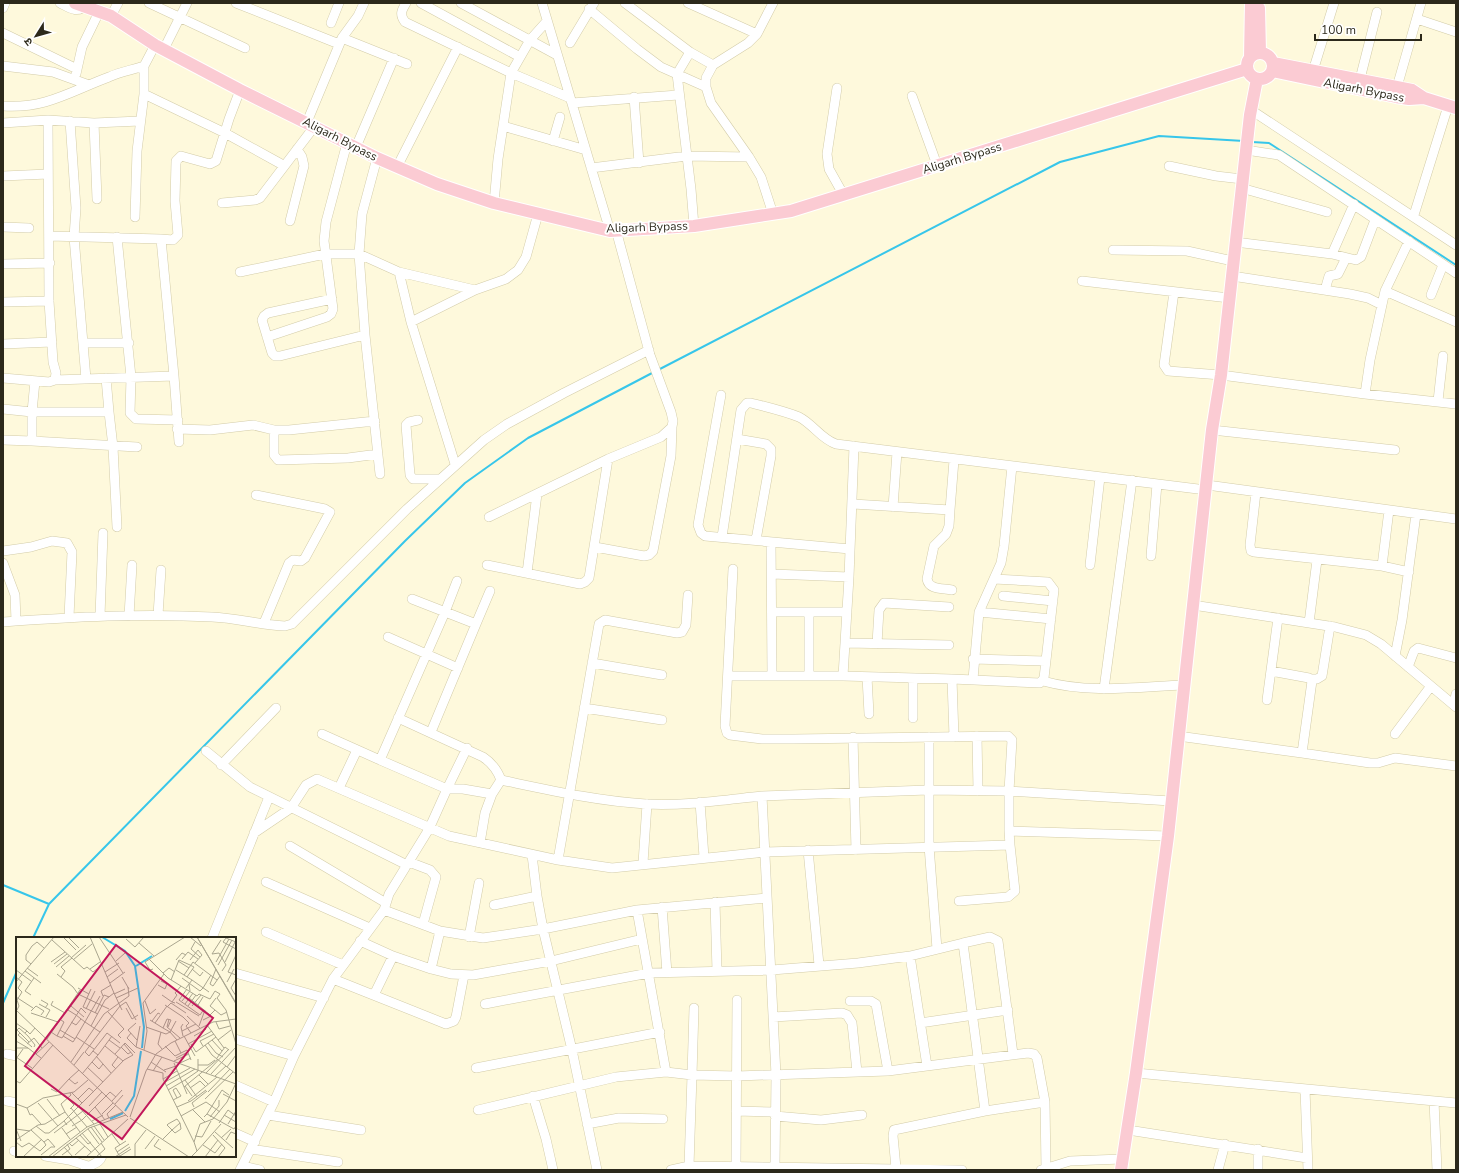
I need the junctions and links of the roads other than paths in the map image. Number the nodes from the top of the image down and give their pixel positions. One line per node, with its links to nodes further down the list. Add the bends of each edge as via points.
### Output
1 (5, 3): 22 (street)
2 (60, 3): 20 (street, via 77,10)
3 (118, 3): 25 (street)
4 (149, 3): 26 (street)
5 (187, 3): 26 (street)
6 (236, 3): 34 (street)
7 (339, 3): 29 (street)
8 (364, 3): 34 (street)
9 (406, 3): 37 (street, via 402,12 405,22)
10 (421, 3): 41 (street)
11 (461, 3): 33 (street)
12 (542, 3): 28 (street)
13 (625, 3): 39 (street)
14 (688, 3): 32 (street)
15 (772, 3): 32 (street)
16 (1251, 3): 43 (main road)
17 (1259, 3): 43 (main road)
18 (1334, 3): 50 (street)
19 (1421, 3): 27 (street)
20 (80, 4): 23 (main road, Aligarh Bypass)
21 (592, 6): 35 (street); 52 (street, via 637,49 662,67)
22 (3, 8)
23 (99, 12): 25 (main road, Aligarh Bypass); 49 (street, via 82,47)
24 (1377, 12): 55 (street)
25 (111, 16): 36 (main road, Aligarh Bypass)
26 (180, 18): 36 (street); 38 (street)
27 (1417, 19): 30 (street); 58 (street)
28 (547, 21): 33 (street); 40 (street)
29 (331, 23)
30 (1456, 32)
31 (3, 33): 49 (street)
32 (756, 34): 45 (street, via 748,43)
33 (530, 40): 40 (street); 41 (street)
34 (340, 41): 42 (street); 76 (street)
35 (570, 43)
36 (160, 47): 47 (street); 60 (main road, Aligarh Bypass)
37 (458, 47): 51 (street); 91 (street)
38 (245, 48)
39 (690, 52): 45 (street); 52 (street)
40 (557, 55): 66 (street)
41 (520, 57): 51 (street)
42 (394, 58): 44 (street); 80 (street)
43 (1252, 60): 48 (main road, Aligarh Bypass, via 1268,56); 54 (main road, via 1251,76); 89 (main road, Aligarh Bypass)
44 (408, 64)
45 (713, 65): 57 (street, via 706,78)
46 (3, 66): 53 (street, via 53,72)
47 (144, 66): 56 (street); 61 (street)
48 (1273, 67): 50 (main road); 54 (main road, via 1268,77); 65 (main road, Aligarh Bypass, via 1396,97)
49 (77, 69): 53 (street)
50 (1313, 71): 55 (main road)
51 (511, 73): 66 (street); 77 (street)
52 (677, 74): 57 (street); 62 (street)
53 (74, 79): 56 (street)
54 (1257, 79): 69 (main road)
55 (1360, 80): 58 (main road)
56 (90, 85): 67 (street, via 51,101 30,106)
57 (706, 87): 85 (street, via 712,103)
58 (1398, 87): 65 (main road, via 1412,90)
59 (837, 88): 96 (street, via 827,154 829,169)
60 (240, 90): 76 (main road, Aligarh Bypass); 78 (street)
61 (144, 94): 73 (street); 78 (street)
62 (678, 94): 64 (street); 84 (street)
63 (912, 96): 89 (street)
64 (634, 97): 66 (street); 87 (street)
65 (1424, 98): 68 (main road, Aligarh Bypass)
66 (571, 100): 83 (street)
67 (3, 106)
68 (1452, 107): 104 (street)
69 (1251, 112): 81 (main road); 104 (street)
70 (560, 117): 79 (street)
71 (48, 120): 72 (street); 74 (street); 93 (street)
72 (70, 121): 75 (street); 113 (street, via 76,201)
73 (140, 121): 75 (street); 105 (street)
74 (3, 123)
75 (94, 123): 97 (street)
76 (310, 125): 80 (main road, Aligarh Bypass); 82 (street)
77 (503, 126): 79 (street); 99 (street)
78 (225, 133): 88 (street); 115 (street, via 214,163 184,156 176,161 175,201 178,234 173,240)
79 (553, 141): 83 (street)
80 (352, 145): 86 (main road, Aligarh Bypass); 120 (street, via 326,222)
81 (1246, 147): 95 (main road); 100 (street, via 1279,155)
82 (298, 149): 88 (street); 107 (street, via 304,166)
83 (586, 150): 92 (street)
84 (687, 156): 85 (street); 87 (street); 108 (street)
85 (750, 157): 103 (street, via 761,177)
86 (377, 158): 91 (main road, Aligarh Bypass); 121 (street, via 362,214)
87 (639, 163): 92 (street)
88 (283, 165): 98 (street, via 260,198)
89 (937, 166): 96 (main road, Aligarh Bypass)
90 (1169, 166): 95 (street)
91 (397, 167): 99 (main road, Aligarh Bypass)
92 (591, 168): 111 (street)
93 (48, 174): 94 (street); 112 (street)
94 (3, 176)
95 (1242, 184): 101 (street); 117 (main road)
96 (843, 194): 103 (main road, Aligarh Bypass, via 791,211)
97 (97, 199)
98 (222, 203)
99 (494, 204): 102 (main road, Aligarh Bypass)
100 (1354, 204): 106 (street); 122 (street)
101 (1327, 212)
102 (538, 214): 111 (main road, Aligarh Bypass); 133 (street, via 526,257 518,270 506,278)
103 (773, 214): 108 (main road, Aligarh Bypass)
104 (1414, 215): 118 (street)
105 (135, 217)
106 (1375, 220): 116 (street); 123 (street, via 1361,257 1356,260)
107 (290, 221)
108 (694, 226): 111 (main road, Aligarh Bypass)
109 (3, 227): 110 (street)
110 (29, 228)
111 (613, 231): 151 (street)
112 (49, 236): 113 (street); 125 (street)
113 (74, 237): 114 (street); 148 (street)
114 (117, 238): 115 (street); 149 (street)
115 (160, 239): 154 (street)
116 (1409, 241): 127 (street); 135 (street)
117 (1235, 242): 122 (street); 124 (main road)
118 (1456, 245)
119 (1113, 250): 124 (street, via 1187,252)
120 (325, 254): 121 (street); 128 (street); 138 (street)
121 (359, 254): 129 (street); 145 (street)
122 (1332, 254): 123 (street)
123 (1346, 258): 134 (street, via 1338,274 1329,276)
124 (1233, 261): 131 (main road)
125 (50, 263): 126 (street); 140 (street)
126 (3, 264)
127 (1444, 265): 130 (street); 137 (street)
128 (240, 272)
129 (399, 272): 133 (street); 143 (street)
130 (1456, 273)
131 (1232, 276): 134 (street); 139 (main road)
132 (1082, 281): 136 (street)
133 (475, 290): 143 (street)
134 (1325, 290): 142 (street, via 1368,298)
135 (1385, 291): 142 (street); 144 (street)
136 (1174, 292): 139 (street); 153 (street, via 1165,369)
137 (1431, 295)
138 (332, 298): 146 (street, via 333,309 327,317); 146 (street, via 268,313 262,320)
139 (1228, 298): 153 (main road)
140 (49, 301): 141 (street); 147 (street)
141 (3, 302)
142 (1382, 305): 161 (street)
143 (411, 322): 186 (street)
144 (1456, 322)
145 (365, 335): 146 (street, via 280,356 272,353); 169 (street)
146 (267, 338)
147 (52, 342): 150 (street); 159 (street)
148 (82, 343): 149 (street); 158 (street)
149 (129, 343): 155 (street)
150 (3, 344)
151 (650, 352): 171 (street, via 671,412); 186 (street, via 612,368 507,424)
152 (1443, 356): 163 (street)
153 (1221, 375): 161 (street); 173 (main road)
154 (174, 376): 155 (street); 170 (street)
155 (132, 377): 157 (street); 170 (street, via 132,417)
156 (3, 378): 160 (street)
157 (106, 378): 158 (street); 167 (street)
158 (86, 379): 159 (street)
159 (55, 380): 160 (street)
160 (35, 381): 166 (street)
161 (1365, 394): 163 (street)
162 (721, 395): 206 (street, via 698,530 705,536)
163 (1438, 401): 164 (street)
164 (1456, 404)
165 (3, 409): 166 (street)
166 (32, 412): 167 (street); 176 (street)
167 (109, 412): 179 (street)
168 (418, 420): 190 (street, via 406,425 410,475 413,479)
169 (375, 421): 172 (street, via 322,428); 183 (street)
170 (177, 424): 172 (street, via 210,430 249,424); 177 (street)
171 (672, 427): 184 (street, via 661,437); 209 (street, via 671,456 653,551 644,556)
172 (274, 430): 183 (street, via 274,455 278,460)
173 (1212, 430): 181 (street); 193 (main road)
174 (738, 439): 178 (street, via 741,410 747,403 751,403 799,417 829,441); 206 (street); 207 (street, via 766,444 770,449 771,456)
175 (3, 440): 176 (street)
176 (32, 441): 179 (street)
177 (179, 442)
178 (854, 446): 182 (street); 197 (street)
179 (113, 447): 180 (street); 204 (street)
180 (137, 447)
181 (1395, 450)
182 (896, 452): 185 (street); 198 (street)
183 (378, 454): 188 (street)
184 (608, 459): 195 (street); 209 (street)
185 (954, 460): 187 (street); 199 (street)
186 (455, 464): 190 (street)
187 (1012, 466): 189 (street); 225 (street, via 1004,546 1001,564)
188 (380, 474)
189 (1100, 477): 191 (street); 217 (street)
190 (439, 479): 249 (street, via 297,620 285,626)
191 (1132, 480): 192 (street); 279 (street)
192 (1157, 484): 193 (street); 212 (street)
193 (1206, 487): 194 (street); 234 (main road)
194 (1256, 492): 200 (street); 213 (street, via 1251,551)
195 (537, 494): 202 (street); 222 (street)
196 (256, 495): 249 (street, via 325,508 330,512 305,558 289,563)
197 (853, 504): 198 (street); 210 (street)
198 (893, 507): 199 (street)
199 (950, 510): 228 (street, via 949,526 946,534 934,546 927,579 931,587)
200 (1389, 510): 201 (street); 218 (street)
201 (1416, 514): 203 (street); 221 (street)
202 (489, 517)
203 (1456, 519)
204 (117, 527)
205 (104, 533): 242 (street)
206 (722, 537): 207 (street)
207 (756, 540): 208 (street)
208 (771, 542): 210 (street); 223 (street)
209 (595, 547): 222 (street, via 589,578 580,584)
210 (850, 549): 224 (street)
211 (3, 551): 244 (street, via 52,541 67,543 72,552)
212 (1151, 556)
213 (1317, 560): 218 (street); 250 (street)
214 (3, 562): 227 (street)
215 (132, 565): 243 (street)
216 (487, 565): 222 (street)
217 (1090, 565)
218 (1382, 566): 221 (street)
219 (733, 569): 267 (street)
220 (161, 570): 241 (street)
221 (1408, 572): 258 (street)
222 (527, 573)
223 (772, 574): 224 (street); 237 (street)
224 (849, 577): 239 (street)
225 (994, 579): 233 (street, via 1048,582 1054,590); 240 (street)
226 (457, 581): 236 (street)
227 (7, 583): 247 (street, via 15,595)
228 (952, 590)
229 (490, 591): 251 (street)
230 (688, 595): 262 (street, via 685,628 682,632 601,621)
231 (1003, 596): 233 (street)
232 (412, 599): 236 (street)
233 (1053, 601): 246 (street)
234 (1193, 605): 245 (street); 277 (main road)
235 (949, 607): 255 (street, via 884,603 879,610)
236 (445, 612): 251 (street); 257 (street)
237 (772, 612): 238 (street); 268 (street)
238 (809, 612): 239 (street); 269 (street)
239 (847, 612): 254 (street)
240 (979, 612): 246 (street); 260 (street)
241 (158, 615): 243 (street); 249 (street, via 233,618)
242 (100, 616): 243 (street); 244 (street)
243 (130, 616)
244 (69, 617): 247 (street)
245 (1278, 618): 250 (street); 265 (street)
246 (1050, 619): 261 (street)
247 (16, 621): 248 (street)
248 (3, 622)
249 (264, 623)
250 (1309, 623): 252 (street)
251 (476, 624): 264 (street)
252 (1330, 626): 258 (street, via 1366,635); 275 (street, via 1322,676)
253 (388, 637): 257 (street)
254 (846, 643): 255 (street); 270 (street)
255 (877, 644): 256 (street)
256 (949, 645)
257 (427, 654): 264 (street); 286 (street)
258 (1395, 656): 263 (street)
259 (1456, 658): 263 (street, via 1416,648)
260 (973, 659): 261 (street); 274 (street)
261 (1046, 661): 276 (street)
262 (592, 663): 266 (street); 284 (street)
263 (1408, 667): 278 (street)
264 (458, 668): 289 (street)
265 (1271, 671): 275 (street); 281 (street)
266 (662, 675)
267 (728, 676): 268 (street); 294 (street, via 725,726 730,735 762,739)
268 (772, 676): 269 (street)
269 (809, 676): 270 (street)
270 (843, 676): 271 (street)
271 (867, 677): 272 (street); 285 (street)
272 (913, 678): 273 (street); 287 (street)
273 (952, 679): 274 (street); 296 (street)
274 (972, 679): 276 (street, via 1040,683)
275 (1310, 679): 300 (street, via 1312,684)
276 (1043, 681): 279 (street, via 1076,688)
277 (1184, 685): 279 (street); 293 (main road)
278 (1431, 686): 282 (street); 291 (street)
279 (1104, 688)
280 (1456, 694): 282 (street)
281 (1267, 700)
282 (1455, 706)
283 (276, 708): 302 (street)
284 (584, 708): 288 (street); 312 (street)
285 (869, 714)
286 (398, 718): 289 (street); 301 (street)
287 (913, 718)
288 (662, 720)
289 (431, 732): 297 (street)
290 (322, 734): 298 (street)
291 (1395, 734)
292 (977, 736): 296 (street); 308 (street); 309 (street, via 1010,738)
293 (1178, 736): 300 (street); 315 (main road)
294 (853, 737): 295 (street); 310 (street)
295 (929, 737): 296 (street); 307 (street)
296 (954, 737)
297 (467, 748): 304 (street, via 491,762); 306 (street)
298 (357, 750): 301 (street); 305 (street)
299 (206, 751): 302 (street)
300 (1302, 753): 303 (street, via 1370,763 1395,758)
301 (380, 760): 306 (street)
302 (221, 765): 314 (street, via 244,784)
303 (1456, 766)
304 (501, 780): 311 (street); 312 (street)
305 (339, 788): 318 (street, via 311,780); 319 (street)
306 (446, 789): 311 (street); 319 (street)
307 (928, 790): 308 (street); 310 (street); 326 (street)
308 (978, 790): 309 (street)
309 (1009, 791): 315 (street); 320 (street)
310 (853, 792): 313 (street); 328 (street)
311 (492, 794): 323 (street, via 485,813)
312 (570, 795): 317 (street); 332 (street)
313 (762, 796): 316 (street); 329 (street)
314 (269, 797): 318 (street); 321 (street)
315 (1170, 801): 322 (main road)
316 (700, 802): 317 (street); 331 (street)
317 (647, 804): 334 (street)
318 (291, 808): 321 (street); 333 (street)
319 (429, 829): 323 (street); 333 (street)
320 (1009, 831): 322 (street); 324 (street)
321 (254, 833): 350 (street)
322 (1168, 836): 393 (main road)
323 (480, 843): 330 (street)
324 (1010, 845): 326 (street); 339 (street, via 1015,891 1012,895)
325 (290, 846): 342 (street)
326 (929, 846): 328 (street); 355 (street)
327 (808, 850): 328 (street); 329 (street); 360 (street)
328 (856, 850)
329 (765, 852): 331 (street); 338 (street)
330 (532, 855): 332 (street); 337 (street)
331 (704, 857): 334 (street)
332 (558, 860): 334 (street, via 612,868)
333 (408, 863): 342 (street, via 389,894); 345 (street, via 430,870 436,877)
334 (643, 863)
335 (266, 882): 346 (street)
336 (479, 883): 351 (street)
337 (536, 896): 341 (street); 347 (street)
338 (767, 898): 340 (street); 362 (street)
339 (959, 901)
340 (714, 902): 343 (street); 363 (street)
341 (494, 905)
342 (385, 907): 345 (street); 346 (street)
343 (662, 908): 344 (street); 366 (street)
344 (637, 910): 347 (street); 352 (street)
345 (423, 924): 348 (street)
346 (370, 928): 353 (street)
347 (543, 929): 351 (street, via 497,936); 358 (street)
348 (440, 931): 351 (street); 361 (street)
349 (266, 932): 359 (street)
350 (212, 937)
351 (469, 937)
352 (642, 939): 358 (street); 365 (street)
353 (360, 942): 356 (street); 359 (street)
354 (963, 943): 355 (street); 376 (street, via 990,937 998,941); 377 (street)
355 (937, 949): 357 (street)
356 (393, 956): 361 (street); 370 (street)
357 (910, 956): 360 (street); 379 (street)
358 (550, 962): 367 (street); 369 (street)
359 (343, 965): 368 (street)
360 (819, 965): 362 (street)
361 (431, 969): 367 (street)
362 (772, 970): 363 (street); 378 (street)
363 (717, 971): 366 (street)
364 (236, 973): 371 (street)
365 (649, 973): 366 (street); 369 (street); 380 (street)
366 (668, 973)
367 (464, 975): 370 (street, via 456,1017 450,1023)
368 (333, 979): 370 (street); 371 (street)
369 (558, 992): 374 (street); 382 (street)
370 (374, 996)
371 (324, 998): 386 (street)
372 (737, 1000): 396 (street)
373 (850, 1001): 390 (street, via 871,1001 876,1004)
374 (485, 1004)
375 (694, 1008): 394 (street)
376 (1008, 1010): 377 (street); 384 (street)
377 (971, 1016): 379 (street); 387 (street)
378 (773, 1017): 392 (street, via 847,1014 852,1023); 395 (street)
379 (920, 1023): 388 (street)
380 (660, 1032): 382 (street); 391 (street)
381 (236, 1040): 386 (street)
382 (572, 1050): 389 (street); 398 (street)
383 (6, 1054): 385 (street)
384 (1013, 1054): 387 (street); 405 (street, via 1034,1054 1037,1058)
385 (16, 1056)
386 (294, 1056): 404 (street)
387 (978, 1058): 388 (street); 409 (street)
388 (927, 1066): 390 (street)
389 (476, 1068)
390 (888, 1070): 392 (street)
391 (666, 1072): 394 (street); 398 (street, via 616,1077)
392 (857, 1072): 395 (street)
393 (1136, 1073): 399 (street); 416 (main road)
394 (692, 1075): 396 (street); 426 (street)
395 (776, 1075): 396 (street); 410 (street)
396 (736, 1076): 408 (street)
397 (236, 1085): 404 (street)
398 (578, 1086): 400 (street); 414 (street)
399 (1305, 1089): 402 (street); 423 (street)
400 (533, 1096): 407 (street); 437 (street)
401 (7, 1100): 403 (street)
402 (1434, 1101): 406 (street); 444 (street)
403 (16, 1102)
404 (274, 1102): 411 (street)
405 (1045, 1102): 409 (street); 435 (street)
406 (1456, 1103)
407 (478, 1110)
408 (736, 1111): 410 (street); 427 (street)
409 (985, 1111): 432 (street, via 894,1130)
410 (775, 1114): 412 (street, via 821,1120); 428 (street)
411 (268, 1115): 415 (street); 419 (street)
412 (862, 1115)
413 (663, 1119): 414 (street, via 618,1118)
414 (587, 1124): 438 (street)
415 (361, 1130)
416 (1128, 1130): 418 (street); 425 (main road)
417 (236, 1134): 419 (street)
418 (1226, 1144): 420 (street); 441 (street)
419 (253, 1145): 424 (street); 430 (street)
420 (1258, 1149): 423 (street); 442 (street)
421 (51, 1157): 429 (street, via 68,1160)
422 (101, 1157): 429 (street)
423 (1307, 1158): 443 (street)
424 (338, 1162)
425 (1122, 1165): 435 (street, via 1070,1161)
426 (689, 1166): 431 (street); 439 (street)
427 (736, 1167): 428 (street); 431 (street)
428 (775, 1167): 433 (street)
429 (86, 1168)
430 (241, 1168): 436 (street)
431 (712, 1168)
432 (896, 1168): 433 (street); 434 (street)
433 (818, 1169)
434 (929, 1169): 440 (street)
435 (1043, 1169)
436 (260, 1170)
437 (553, 1170)
438 (597, 1170)
439 (671, 1170)
440 (962, 1170)
441 (1218, 1170)
442 (1258, 1170)
443 (1308, 1170)
444 (1437, 1170)

